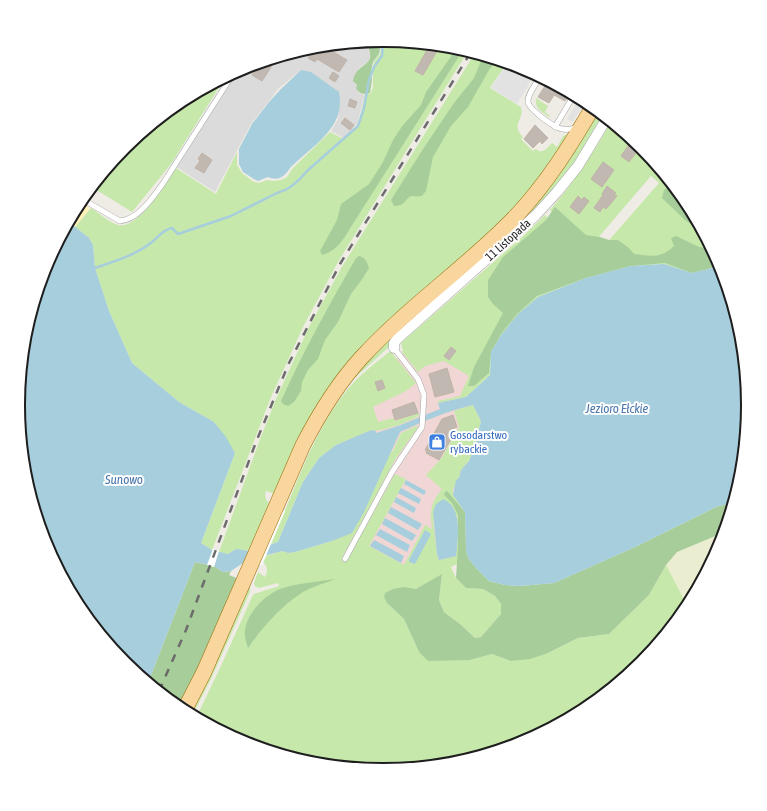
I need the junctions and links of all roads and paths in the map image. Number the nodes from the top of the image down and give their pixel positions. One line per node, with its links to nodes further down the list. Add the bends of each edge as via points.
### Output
1 (537, 82): 7 (lane, via 529,96 528,104)
2 (227, 83): 8 (lane, via 162,185 133,218 120,221)
3 (571, 100): 7 (lane)
4 (590, 112): 6 (main road)
5 (604, 123): 9 (street, 11 Listopada, via 578,166 544,208 397,339)
6 (583, 124): 7 (lane, via 568,129); 11 (main road, via 550,175 516,216 377,342 347,375 327,403 313,426)
7 (554, 126)
8 (88, 202)
9 (394, 348): 10 (lane, via 418,379 424,395 422,427 392,472)
10 (345, 559)
11 (187, 706)

